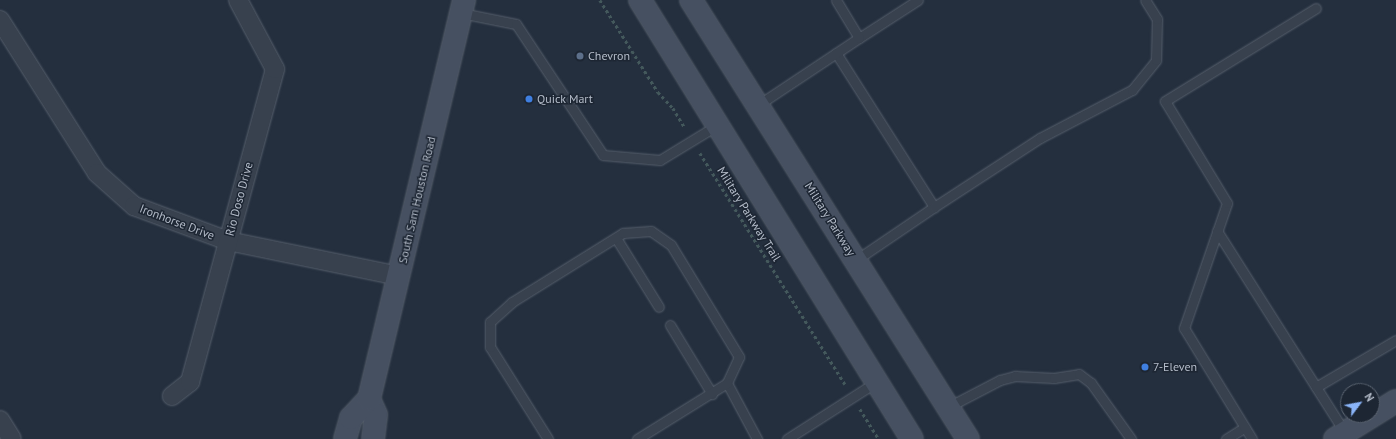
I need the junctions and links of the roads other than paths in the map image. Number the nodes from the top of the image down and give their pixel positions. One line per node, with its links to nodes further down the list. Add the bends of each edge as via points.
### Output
1 (238, 0): 17 (street, Rio Doso Drive, via 275,69)
2 (640, 0): 13 (main road)
3 (691, 0): 12 (main road, Military Parkway)
4 (836, 0): 10 (lane)
5 (918, 0): 10 (lane)
6 (1145, 0): 14 (lane, via 1157,20 1156,60 1132,90 1040,138)
7 (463, 7): 13 (lane, via 516,24 603,155 660,160); 19 (main road, South Sam Houston Road)
8 (1316, 8): 15 (lane, via 1166,100 1227,203)
9 (0, 20): 17 (street, Ironhorse Drive, via 97,173 134,206)
10 (859, 38): 11 (lane)
11 (836, 54): 12 (lane); 14 (lane)
12 (758, 105): 18 (main road, Military Parkway)
13 (716, 126): 23 (main road)
14 (934, 207): 18 (lane)
15 (1217, 231): 25 (lane); 32 (lane, via 1184,328)
16 (616, 238): 20 (lane); 24 (lane, via 623,233 651,231 671,245 740,357); 37 (lane, via 512,302 490,322 490,347)
17 (228, 241): 19 (street, Ironhorse Drive); 27 (street, Rio Doso Drive, via 190,382)
18 (856, 260): 30 (main road, Military Parkway)
19 (399, 276): 28 (main road, South Sam Houston Road)
20 (659, 307)
21 (670, 325): 26 (lane)
22 (1396, 340): 25 (lane)
23 (876, 382): 40 (lane); 41 (main road)
24 (727, 383): 26 (lane); 39 (lane)
25 (1316, 387): 33 (lane)
26 (712, 394): 38 (lane)
27 (172, 396)
28 (369, 399): 35 (main road, South Sam Houston Road, via 351,418); 36 (main road, via 376,415)
29 (1396, 401): 33 (main road)
30 (948, 407): 42 (main road, Military Parkway); 43 (lane, via 1000,380 1015,376 1054,378 1079,374 1091,383)
31 (0, 420): 34 (street)
32 (1245, 427): 44 (lane); 45 (lane)
33 (1343, 437)
34 (12, 439)
35 (345, 439)
36 (373, 439)
37 (548, 439)
38 (637, 439)
39 (757, 439)
40 (787, 439)
41 (912, 439)
42 (968, 439)
43 (1131, 439)
44 (1226, 439)
45 (1252, 439)

